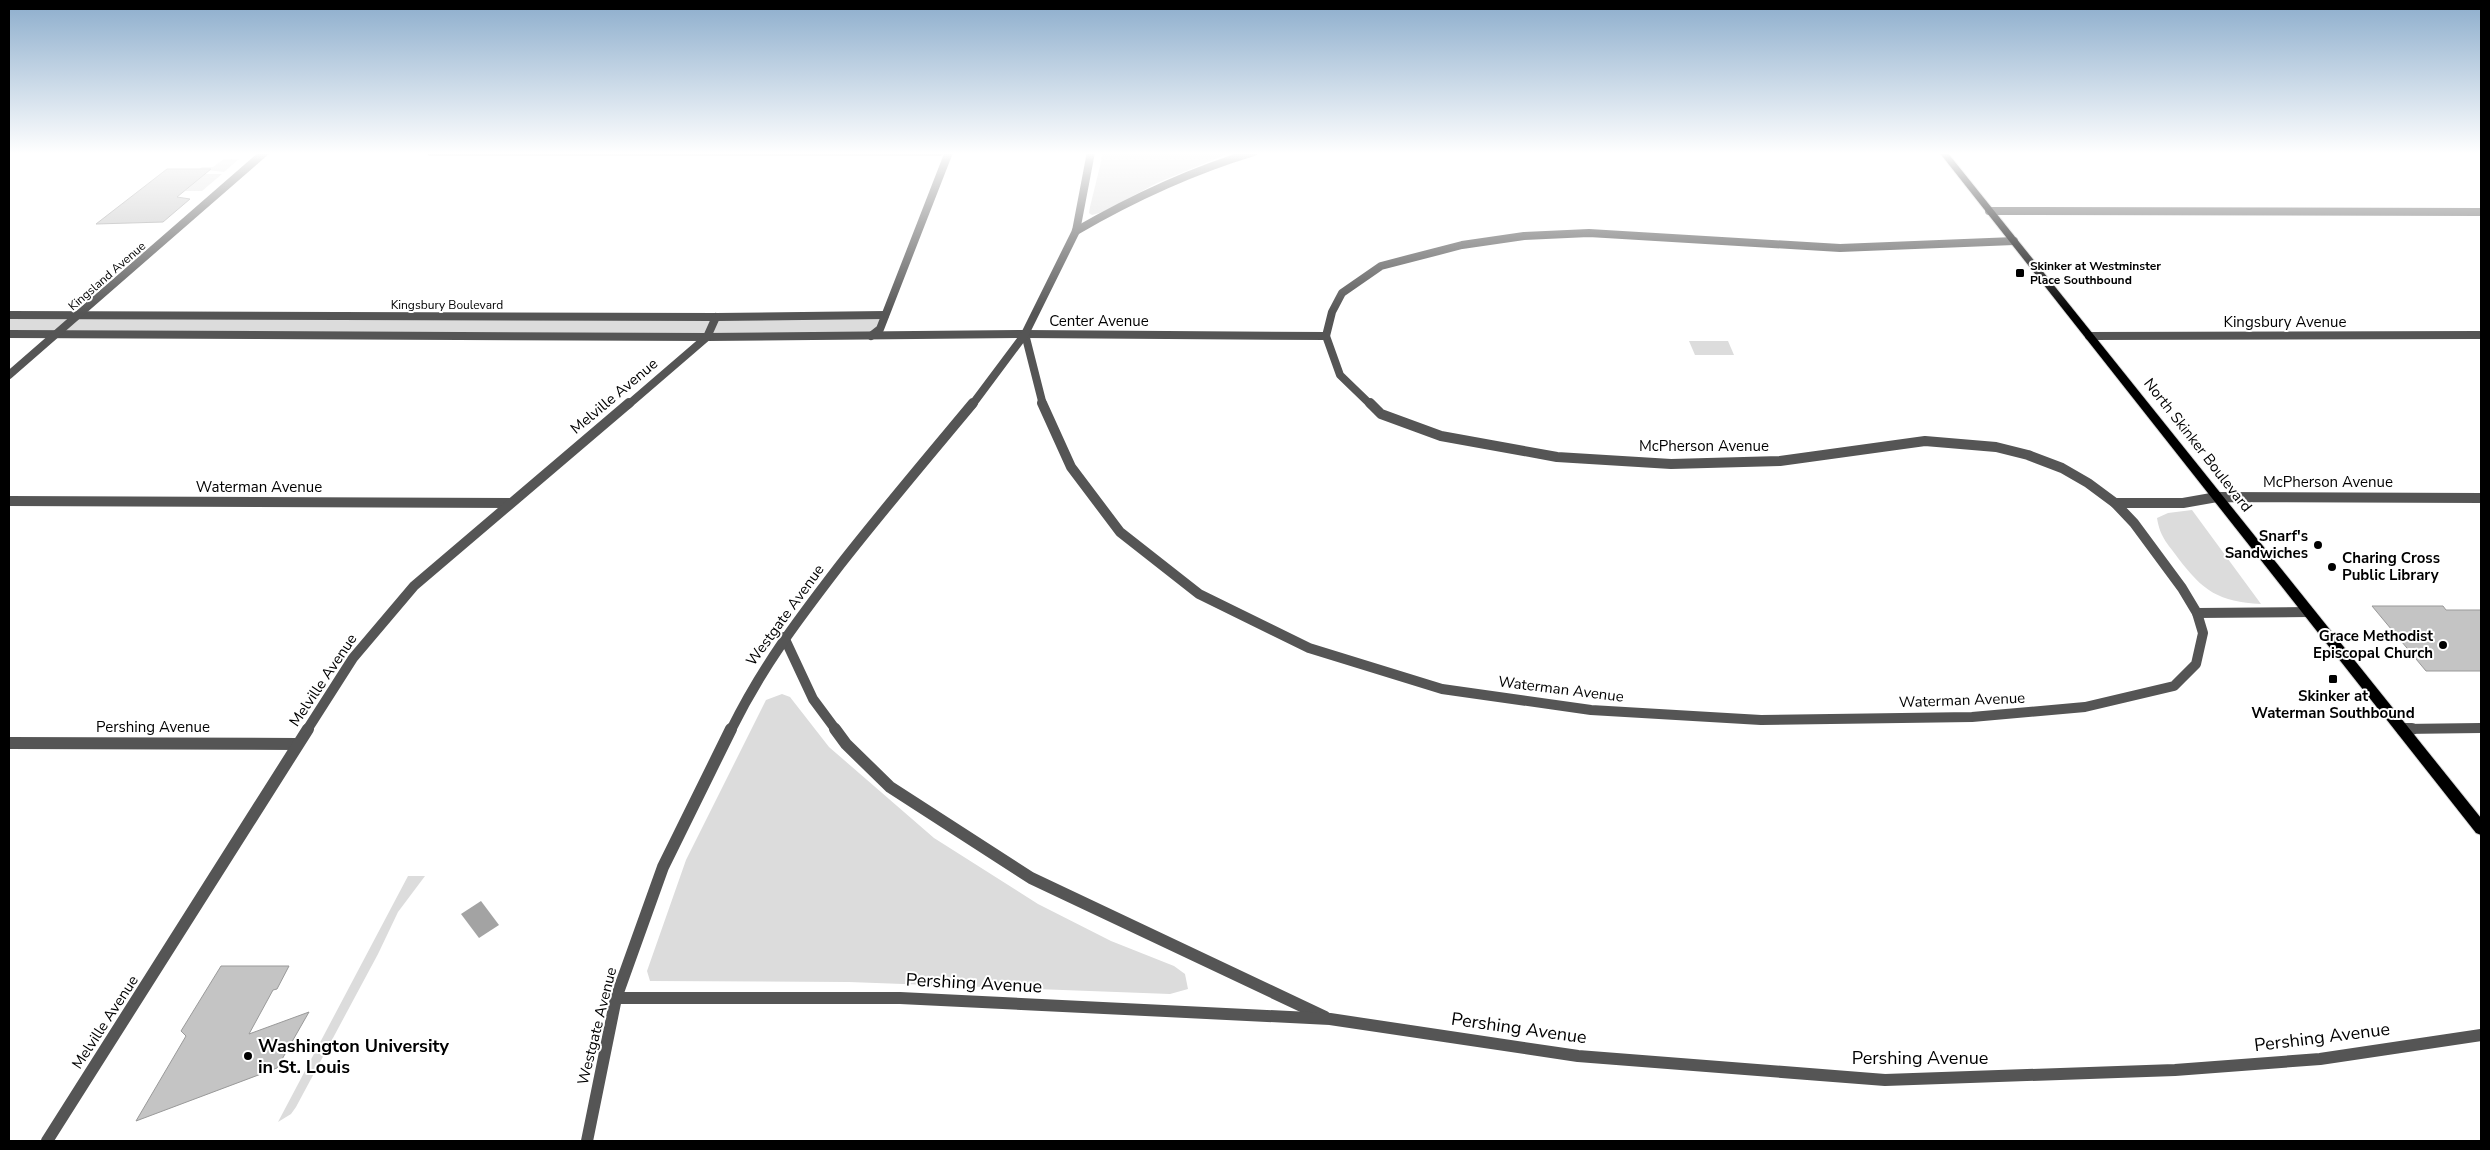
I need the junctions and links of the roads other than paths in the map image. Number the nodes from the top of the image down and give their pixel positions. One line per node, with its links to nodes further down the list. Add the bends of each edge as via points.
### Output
1 (204, 206): 11 (street, Kingsland Avenue)
2 (929, 206): 12 (street)
3 (1081, 206): 8 (street, Westgate Avenue)
4 (1119, 206): 8 (street)
5 (1984, 206): 6 (main road, North Skinker Boulevard)
6 (1989, 212): 7 (street); 9 (main road, North Skinker Boulevard)
7 (2481, 212)
8 (1076, 231): 16 (street, Westgate Avenue)
9 (2014, 241): 19 (street, via 1840,248 1589,233 1524,236 1462,245 1381,266 1342,293 1332,312); 20 (main road, North Skinker Boulevard)
10 (9, 315): 11 (street, Kingsbury Boulevard)
11 (79, 315): 13 (street, Kingsbury Boulevard); 15 (street, Kingsland Avenue)
12 (886, 315): 13 (street, Kingsbury Boulevard); 18 (street, via 880,329)
13 (716, 317): 21 (street, Melville Avenue)
14 (9, 334): 15 (street)
15 (58, 334): 21 (street); 22 (street, Kingsland Avenue)
16 (1025, 334): 18 (street, Center Avenue); 19 (street, Center Avenue); 30 (street, Waterman Avenue, via 1041,400 1071,467 1120,532 1200,594 1309,648 1442,689 1591,710 1761,720 1972,717 2041,711 2085,706 2174,686 2196,664 2203,633); 31 (street, Westgate Avenue, via 976,400 890,501)
17 (2481, 335): 20 (street, Kingsbury Avenue)
18 (871, 336): 21 (street)
19 (1326, 336): 27 (street, McPherson Avenue, via 1340,375 1381,414 1440,436 1557,457 1671,464 1780,461 1926,441 1961,442 2028,455 2062,468)
20 (2089, 336): 23 (main road, North Skinker Boulevard)
21 (707, 338): 26 (street, Melville Avenue)
22 (9, 376)
23 (2217, 497): 24 (street, McPherson Avenue); 27 (street, McPherson Avenue, via 2183,503); 29 (main road, North Skinker Boulevard)
24 (2481, 498)
25 (9, 502): 26 (street, Waterman Avenue)
26 (510, 503): 35 (street, Melville Avenue, via 414,586 353,658)
27 (2115, 503): 28 (street, McPherson Avenue)
28 (2158, 554): 30 (street, Waterman Avenue)
29 (2309, 612): 30 (street); 33 (main road, North Skinker Boulevard)
30 (2197, 613)
31 (784, 637): 37 (street, Westgate Avenue, via 752,687 663,867); 38 (street, Pershing Avenue, via 813,699 846,744 890,787 1031,878)
32 (2481, 728): 33 (street)
33 (2402, 729): 36 (main road, North Skinker Boulevard)
34 (9, 743): 35 (street, Pershing Avenue)
35 (297, 744): 40 (street, Melville Avenue)
36 (2481, 830)
37 (616, 998): 38 (street, Pershing Avenue, via 900,998); 41 (street, Westgate Avenue)
38 (1330, 1019): 39 (street, Pershing Avenue, via 1578,1056 1885,1080 2175,1070 2320,1059)
39 (2481, 1035)
40 (47, 1141)
41 (587, 1141)

